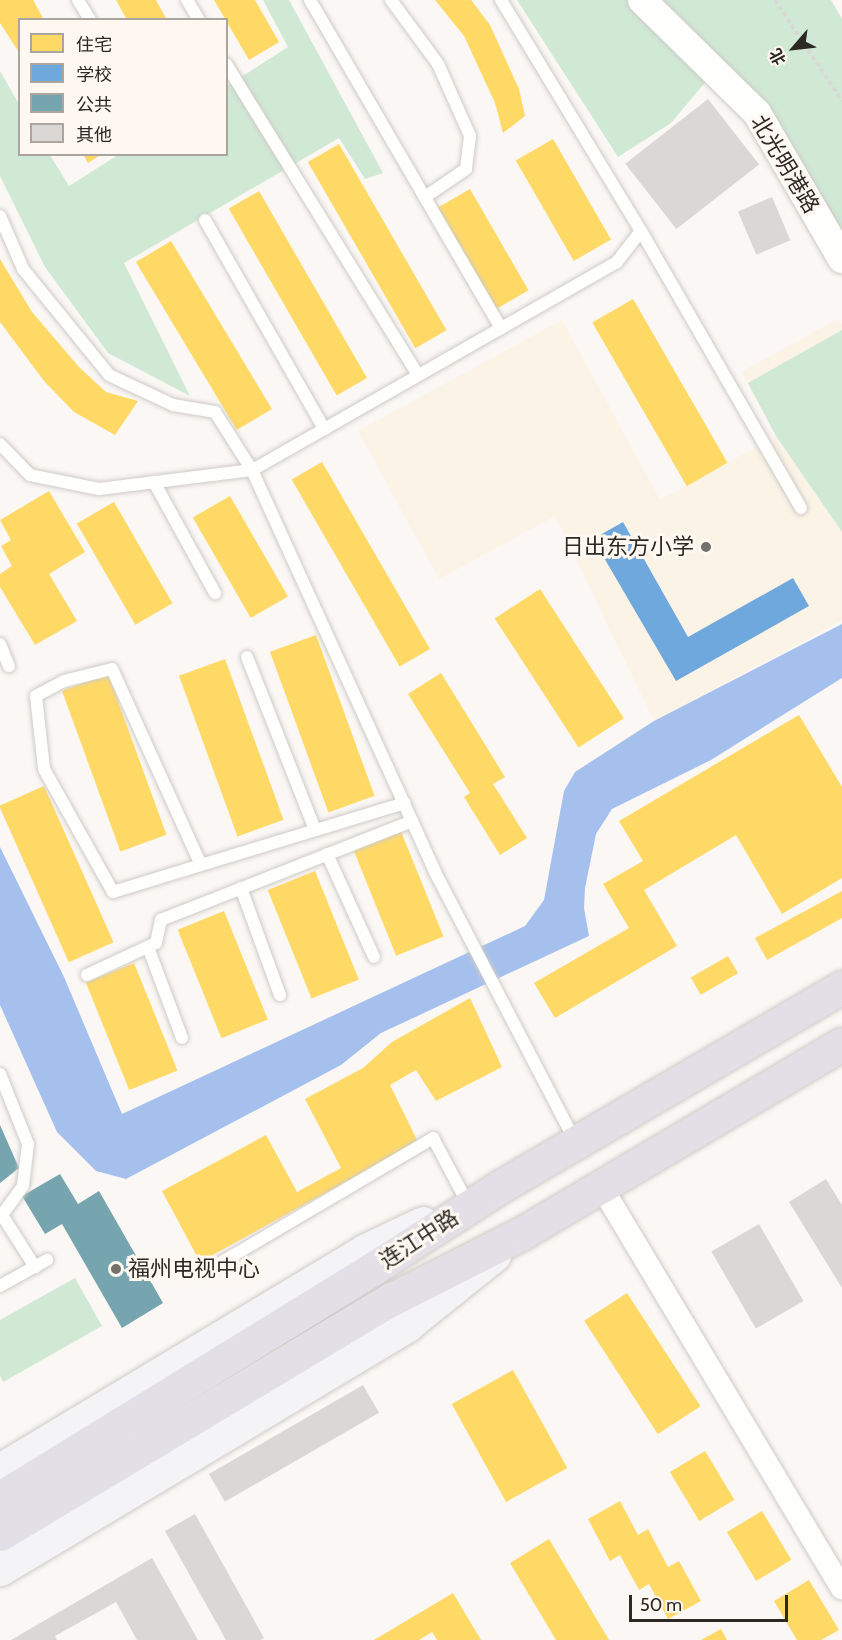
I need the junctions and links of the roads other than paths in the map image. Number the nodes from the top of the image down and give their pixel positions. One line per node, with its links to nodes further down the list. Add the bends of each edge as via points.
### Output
1 (78, 0): 7 (lane)
2 (187, 0): 8 (lane)
3 (310, 0): 10 (lane)
4 (391, 0): 10 (lane, via 438,64 470,136 466,170)
5 (501, 0): 13 (lane)
6 (642, 0): 14 (street, 北光明港路, via 757,112)
7 (89, 18)
8 (198, 18)
9 (228, 67): 16 (lane)
10 (425, 198): 15 (lane)
11 (0, 216): 19 (lane, via 23,269 110,375 173,405 215,412)
12 (206, 219): 17 (lane)
13 (641, 231): 15 (lane, via 617,262); 21 (lane)
14 (842, 259)
15 (501, 328): 16 (lane)
16 (418, 375): 17 (lane)
17 (324, 429): 19 (lane)
18 (0, 444): 20 (lane, via 30,475 99,489)
19 (252, 470): 20 (lane); 26 (lane)
20 (154, 482): 22 (lane)
21 (801, 508)
22 (215, 593)
23 (0, 644): 25 (lane)
24 (247, 657): 28 (lane)
25 (9, 666)
26 (405, 803): 27 (lane); 28 (lane)
27 (412, 820): 29 (lane); 40 (lane, via 497,995)
28 (315, 830): 30 (lane)
29 (327, 854): 31 (lane); 33 (lane)
30 (201, 865): 30 (lane, via 113,892 44,769 36,696 64,681 112,669)
31 (241, 888): 32 (lane, via 161,920 156,943); 36 (lane)
32 (148, 947): 34 (lane); 37 (lane)
33 (374, 957)
34 (87, 975)
35 (842, 987): 40 (highway, 连江中路)
36 (280, 995)
37 (182, 1038)
38 (842, 1044): 41 (highway, 连江中路)
39 (0, 1074): 46 (lane, via 28,1144 23,1186 2,1215 41,1264)
40 (576, 1142): 42 (highway, 连江中路)
41 (601, 1186): 44 (highway, 连江中路); 51 (street)
42 (498, 1188): 43 (main road); 48 (highway, 连江中路)
43 (467, 1202): 45 (lane, via 433,1138); 47 (main road, via 364,1251)
44 (524, 1232): 49 (highway, 连江中路, via 390,1300); 50 (main road, via 407,1325)
45 (210, 1269)
46 (0, 1286)
47 (0, 1470)
48 (0, 1498)
49 (0, 1534)
50 (0, 1569)
51 (842, 1588)

